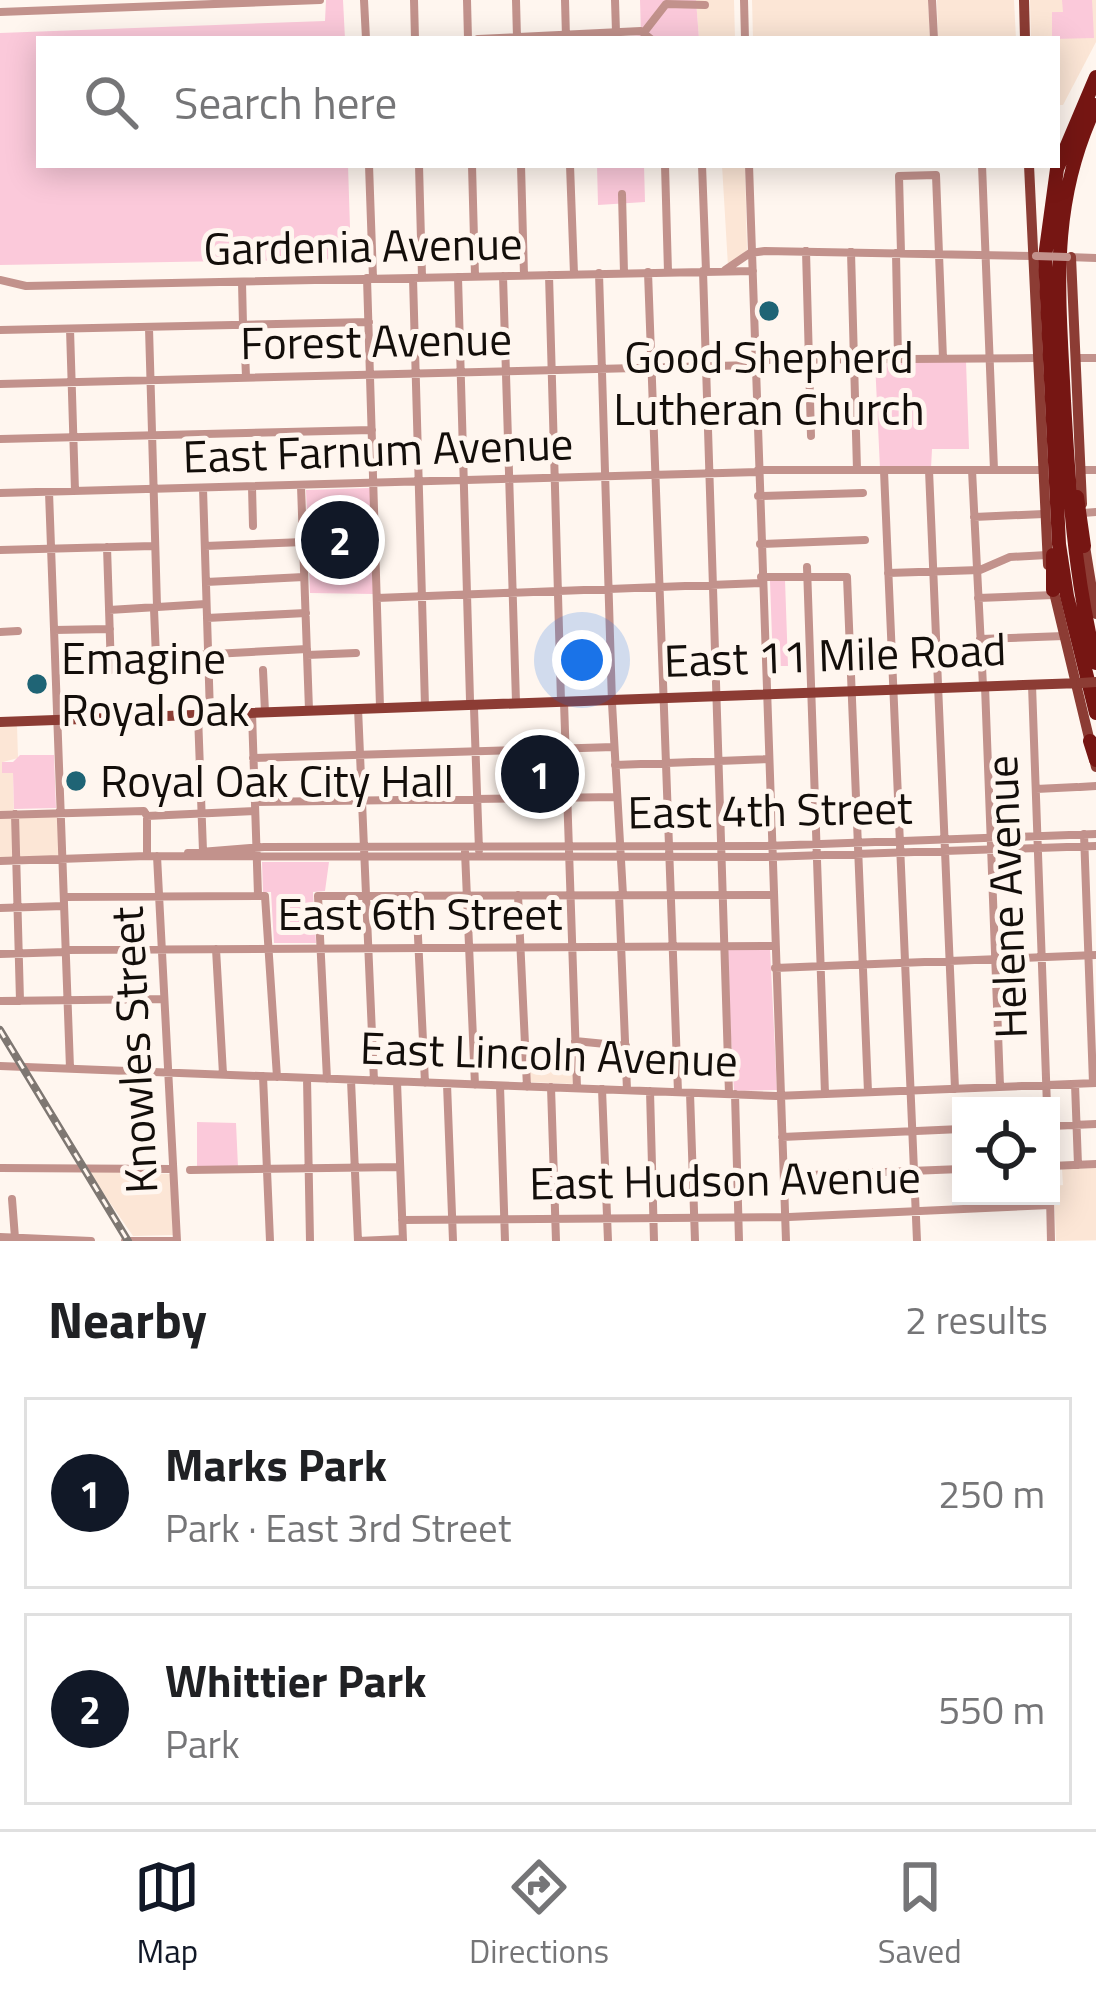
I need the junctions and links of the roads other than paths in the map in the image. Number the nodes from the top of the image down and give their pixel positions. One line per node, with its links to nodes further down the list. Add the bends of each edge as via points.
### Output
1 (320, 0): 11 (street)
2 (364, 0): 16 (street)
3 (414, 0): 17 (street)
4 (467, 0): 18 (street)
5 (516, 0): 19 (street)
6 (565, 0): 20 (street)
7 (615, 0): 14 (street)
8 (744, 0): 22 (street)
9 (932, 0): 23 (street)
10 (1024, 0): 24 (main road)
11 (183, 3): 13 (street)
12 (705, 5): 15 (street, via 666,4)
13 (0, 12)
14 (616, 32): 15 (street); 21 (street)
15 (648, 35)
16 (366, 36)
17 (415, 36)
18 (468, 36)
19 (518, 36)
20 (566, 36)
21 (576, 36)
22 (745, 36)
23 (934, 36)
24 (1025, 36)
25 (1096, 72): 26 (highway)
26 (1092, 105): 27 (highway); 92 (highway, via 1060,227)
27 (1060, 160)
28 (369, 168): 62 (street)
29 (418, 168): 63 (street)
30 (472, 168): 59 (street)
31 (521, 168): 58 (street)
32 (571, 168): 57 (street)
33 (664, 168): 52 (street)
34 (702, 168): 49 (street)
35 (749, 168): 41 (street)
36 (982, 168): 45 (street)
37 (1029, 168): 46 (main road)
38 (1058, 168): 98 (highway, via 1047,229)
39 (622, 194): 55 (street)
40 (806, 251): 41 (street); 42 (street); 76 (street)
41 (752, 252): 50 (street); 53 (street)
42 (851, 252): 43 (street); 77 (street)
43 (899, 253): 44 (street); 44 (street, via 898,176 937,176); 78 (street)
44 (941, 254): 45 (street); 71 (street)
45 (985, 255): 46 (street); 72 (street)
46 (1034, 256): 47 (street, bridge); 73 (main road)
47 (1069, 257): 48 (street); 74 (main road)
48 (1096, 258)
49 (704, 271): 50 (street, Gardenia Avenue); 52 (street, Gardenia Avenue); 80 (street)
50 (723, 271): 53 (street, Gardenia Avenue)
51 (648, 272): 52 (street, Gardenia Avenue); 55 (street, Gardenia Avenue); 81 (street)
52 (668, 272)
53 (753, 272): 79 (street)
54 (599, 273): 55 (street, Gardenia Avenue); 57 (street, Gardenia Avenue); 82 (street)
55 (624, 273)
56 (549, 274): 57 (street, Gardenia Avenue); 58 (street, Gardenia Avenue); 83 (street)
57 (574, 274)
58 (524, 275): 60 (street, Gardenia Avenue)
59 (475, 276): 60 (street, Gardenia Avenue); 61 (street, Gardenia Avenue)
60 (503, 276): 84 (street)
61 (458, 277): 63 (street, Gardenia Avenue); 85 (street)
62 (370, 278): 63 (street, Gardenia Avenue); 64 (street, Gardenia Avenue); 66 (street)
63 (417, 278): 86 (street)
64 (242, 282): 65 (street, Gardenia Avenue); 67 (street)
65 (2, 283)
66 (369, 322): 67 (street); 87 (street)
67 (243, 325): 69 (street); 88 (street)
68 (70, 328): 69 (street); 70 (street); 90 (street)
69 (149, 328): 89 (street)
70 (0, 330)
71 (944, 358): 72 (street, Forest Avenue); 78 (street, Forest Avenue)
72 (988, 358): 73 (street, Forest Avenue); 102 (street)
73 (1037, 358): 103 (main road)
74 (1075, 358): 75 (street); 104 (main road)
75 (1096, 358)
76 (808, 359): 77 (street, Forest Avenue); 79 (street, Forest Avenue); 96 (street)
77 (854, 359): 78 (street, Forest Avenue); 99 (street)
78 (898, 359)
79 (754, 363): 80 (street, Forest Avenue); 106 (street)
80 (705, 366): 81 (street, Forest Avenue); 108 (street)
81 (651, 368): 82 (street, Forest Avenue); 109 (street)
82 (602, 369): 83 (street, Forest Avenue); 110 (street)
83 (551, 370): 84 (street, Forest Avenue); 111 (street)
84 (506, 371): 85 (street, Forest Avenue); 112 (street)
85 (460, 372): 86 (street, Forest Avenue); 113 (street)
86 (416, 373): 87 (street, Forest Avenue); 114 (street)
87 (370, 374): 88 (street, Forest Avenue); 93 (street)
88 (246, 377): 89 (street, Forest Avenue)
89 (151, 380): 90 (street, Forest Avenue); 94 (street)
90 (71, 382): 91 (street, Forest Avenue); 95 (street)
91 (0, 384)
92 (1065, 415): 137 (highway); 172 (highway, via 1075,566)
93 (372, 430): 94 (street); 115 (street)
94 (152, 435): 95 (street); 119 (street)
95 (73, 436): 97 (street); 120 (street)
96 (812, 436)
97 (0, 439)
98 (1054, 448): 151 (highway); 195 (highway, via 1062,571)
99 (857, 470): 106 (street, East Farnum Avenue); 107 (street, East Farnum Avenue)
100 (929, 470): 101 (street, East Farnum Avenue); 107 (street, East Farnum Avenue); 141 (street)
101 (972, 470): 102 (street, East Farnum Avenue); 127 (street)
102 (994, 470): 103 (street, East Farnum Avenue)
103 (1042, 470): 126 (main road)
104 (1081, 470): 105 (street); 125 (main road)
105 (1096, 470)
106 (758, 471): 108 (street, East Farnum Avenue); 124 (street)
107 (884, 471): 142 (street)
108 (709, 473): 109 (street, East Farnum Avenue); 146 (street)
109 (654, 475): 110 (street, East Farnum Avenue); 147 (street)
110 (605, 476): 111 (street, East Farnum Avenue); 148 (street)
111 (554, 477): 112 (street, East Farnum Avenue); 149 (street)
112 (509, 478): 113 (street, East Farnum Avenue); 150 (street)
113 (464, 480): 114 (street, East Farnum Avenue); 152 (street)
114 (418, 482): 115 (street, East Farnum Avenue); 154 (street)
115 (374, 484): 116 (street, East Farnum Avenue); 155 (street)
116 (301, 486): 117 (street, East Farnum Avenue); 130 (street)
117 (252, 487): 118 (street, East Farnum Avenue); 128 (street)
118 (202, 488): 119 (street, East Farnum Avenue); 133 (street)
119 (154, 490): 120 (street, East Farnum Avenue); 132 (street)
120 (75, 491): 121 (street, East Farnum Avenue)
121 (49, 492): 122 (street, East Farnum Avenue); 135 (street)
122 (0, 493)
123 (863, 493): 124 (street)
124 (758, 496): 131 (street)
125 (1089, 513): 137 (main road)
126 (1044, 514): 127 (street); 138 (main road)
127 (974, 517): 139 (street)
128 (253, 526)
129 (865, 540): 131 (street)
130 (303, 542): 133 (street); 143 (street)
131 (760, 544): 144 (street)
132 (155, 546): 134 (street); 158 (street)
133 (205, 546): 145 (street)
134 (107, 547): 135 (street); 159 (street)
135 (51, 548): 136 (street); 164 (street)
136 (0, 550)
137 (1088, 551): 153 (main road)
138 (1047, 555): 139 (street); 151 (main road)
139 (976, 570): 141 (street); 156 (street)
140 (807, 571): 144 (street); 181 (street, via 846,576); 182 (street)
141 (933, 572): 142 (street); 179 (street)
142 (889, 573): 180 (street)
143 (304, 578): 145 (street); 160 (street)
144 (761, 580): 146 (street); 183 (street)
145 (206, 582): 157 (street)
146 (712, 584): 147 (street); 184 (street)
147 (658, 586): 148 (street); 185 (street)
148 (608, 587): 149 (street); 186 (street)
149 (558, 591): 150 (street); 187 (street)
150 (512, 593): 152 (street); 188 (street)
151 (1054, 593): 156 (street); 167 (main road)
152 (467, 594): 154 (street); 189 (street)
153 (1094, 594): 161 (main road)
154 (422, 596): 155 (street); 190 (street)
155 (377, 598): 191 (street)
156 (978, 598): 168 (street)
157 (206, 604): 158 (street); 162 (street)
158 (156, 607): 159 (street); 171 (street, via 156,657)
159 (109, 610): 163 (street)
160 (305, 613): 162 (street); 169 (street)
161 (1096, 614)
162 (207, 618): 171 (street)
163 (110, 629): 164 (street); 173 (street)
164 (54, 630): 197 (street)
165 (0, 632): 166 (street)
166 (18, 632)
167 (1064, 636): 168 (street); 176 (main road)
168 (980, 639): 178 (street)
169 (307, 652): 170 (street); 171 (street); 193 (street)
170 (356, 653)
171 (208, 654): 196 (street)
172 (1096, 663)
173 (111, 670)
174 (263, 670): 194 (street)
175 (1096, 682): 176 (main road, East 11 Mile Road, bridge)
176 (1078, 683): 177 (main road, East 11 Mile Road); 199 (main road)
177 (1032, 685): 178 (main road, East 11 Mile Road); 211 (street, Helene Avenue)
178 (984, 686): 179 (main road, East 11 Mile Road); 225 (street)
179 (939, 688): 180 (main road, East 11 Mile Road); 226 (street)
180 (895, 689): 181 (main road, East 11 Mile Road); 227 (street)
181 (852, 691): 182 (main road, East 11 Mile Road); 228 (street)
182 (810, 692): 183 (main road, East 11 Mile Road); 229 (street)
183 (766, 694): 184 (main road, East 11 Mile Road); 205 (street)
184 (715, 695): 185 (main road, East 11 Mile Road); 206 (street)
185 (661, 697): 186 (main road, East 11 Mile Road); 207 (street)
186 (612, 699): 187 (main road, East 11 Mile Road); 200 (street)
187 (562, 701): 188 (main road, East 11 Mile Road); 201 (street)
188 (516, 702): 189 (main road, East 11 Mile Road)
189 (472, 704): 190 (main road, East 11 Mile Road); 202 (street)
190 (425, 706): 191 (main road, East 11 Mile Road)
191 (380, 707): 192 (main road, East 11 Mile Road)
192 (358, 708): 193 (main road, East 11 Mile Road); 203 (street)
193 (309, 710): 194 (main road, East 11 Mile Road)
194 (258, 712): 196 (main road, East 11 Mile Road); 204 (street)
195 (1096, 713)
196 (204, 715): 197 (main road, East 11 Mile Road); 218 (street)
197 (57, 720): 198 (main road, East 11 Mile Road); 217 (street)
198 (0, 722)
199 (1090, 740): 208 (highway)
200 (614, 747): 201 (street); 209 (street)
201 (565, 749): 202 (street); 213 (street)
202 (476, 751): 203 (street); 214 (street)
203 (359, 754): 204 (street); 215 (street)
204 (253, 758): 216 (street)
205 (768, 759): 206 (street); 230 (street)
206 (719, 761): 207 (street); 237 (street)
207 (664, 763): 209 (street); 236 (street)
208 (1096, 763)
209 (615, 765): 212 (street)
210 (1096, 787): 211 (street)
211 (1036, 789): 224 (street, Helene Avenue)
212 (617, 796): 213 (street); 235 (street)
213 (567, 797): 214 (street); 234 (street)
214 (478, 798): 215 (street); 242 (street)
215 (361, 800): 216 (street); 240 (street)
216 (255, 807): 218 (street); 239 (street)
217 (61, 813): 219 (street); 221 (street); 250 (street)
218 (201, 813): 221 (street); 245 (street)
219 (14, 814): 220 (street); 252 (street)
220 (0, 815)
221 (147, 816): 247 (street, Knowles Street)
222 (1084, 834): 223 (street, East 4th Street); 224 (street, East 4th Street); 231 (street)
223 (1096, 834)
224 (1037, 836): 225 (street, East 4th Street); 232 (street, Helene Avenue)
225 (991, 838): 226 (street, East 4th Street); 233 (street)
226 (945, 839): 227 (street, East 4th Street); 238 (street)
227 (902, 841): 228 (street, East 4th Street); 243 (street)
228 (858, 842): 229 (street, East 4th Street); 244 (street)
229 (815, 844): 230 (street, East 4th Street); 246 (street)
230 (771, 845): 237 (street, East 4th Street); 248 (street); 249 (street)
231 (1090, 846): 232 (street, East 4th Street); 283 (street)
232 (1038, 848): 233 (street, East 4th Street); 284 (street, Helene Avenue)
233 (991, 849): 238 (street, East 4th Street); 285 (street)
234 (567, 851): 235 (street, East 4th Street); 242 (street, East 4th Street); 258 (street)
235 (620, 851): 236 (street, East 4th Street); 259 (street)
236 (669, 851): 237 (street, East 4th Street); 260 (street)
237 (720, 851): 249 (street, East 4th Street); 261 (street)
238 (946, 851): 243 (street, East 4th Street); 286 (street)
239 (257, 852): 240 (street, East 4th Street); 245 (street, East 4th Street); 263 (street)
240 (363, 852): 241 (street, East 4th Street); 254 (street)
241 (464, 852): 242 (street, East 4th Street); 256 (street)
242 (479, 852)
243 (902, 853): 244 (street, East 4th Street); 287 (street)
244 (859, 854): 246 (street, East 4th Street); 288 (street)
245 (203, 855): 247 (street, East 4th Street)
246 (816, 855): 248 (street, East 4th Street); 289 (street)
247 (152, 856): 250 (street, East 4th Street); 253 (street, Knowles Street)
248 (776, 856): 249 (street, East 4th Street); 262 (street)
249 (759, 857)
250 (62, 859): 252 (street, East 4th Street); 264 (street)
251 (0, 861): 252 (street, East 4th Street)
252 (16, 861): 265 (street)
253 (159, 895): 263 (street); 264 (street); 279 (street, Knowles Street)
254 (365, 895): 255 (street); 267 (street); 277 (street, via 318,896)
255 (416, 895): 256 (street); 268 (street)
256 (466, 895): 257 (street); 269 (street)
257 (518, 895): 258 (street); 270 (street)
258 (568, 895): 259 (street); 271 (street)
259 (621, 895): 260 (street); 272 (street)
260 (670, 895): 261 (street); 273 (street)
261 (721, 895): 262 (street); 274 (street)
262 (772, 895): 275 (street)
263 (262, 896): 276 (street)
264 (64, 902): 265 (street); 280 (street)
265 (17, 907): 266 (street); 282 (street)
266 (0, 908)
267 (367, 946): 268 (street, East 6th Street); 277 (street, East 6th Street); 308 (street)
268 (418, 946): 269 (street, East 6th Street); 310 (street)
269 (469, 946): 270 (street, East 6th Street); 314 (street)
270 (520, 946): 271 (street, East 6th Street); 317 (street)
271 (571, 946): 272 (street, East 6th Street); 297 (street)
272 (621, 946): 273 (street, East 6th Street); 298 (street)
273 (672, 946): 274 (street, East 6th Street); 326 (street)
274 (723, 946): 275 (street, East 6th Street); 329 (street)
275 (774, 946): 290 (street)
276 (270, 947): 277 (street, East 6th Street); 278 (street, East 6th Street); 304 (street)
277 (320, 947): 306 (street)
278 (216, 949): 279 (street, East 6th Street); 302 (street)
279 (162, 950): 280 (street, East 6th Street); 294 (street, Knowles Street)
280 (65, 951): 282 (street, East 6th Street); 293 (street)
281 (0, 954): 282 (street, East 6th Street)
282 (19, 954): 292 (street)
283 (1092, 955): 284 (street); 291 (street)
284 (1042, 957): 285 (street); 315 (street, Helene Avenue)
285 (995, 959): 286 (street); 318 (street)
286 (950, 961): 287 (street); 322 (street)
287 (907, 962): 288 (street); 324 (street)
288 (863, 964): 289 (street); 327 (street)
289 (820, 966): 290 (street); 330 (street)
290 (775, 968): 331 (street)
291 (1093, 997): 296 (street)
292 (20, 1000): 293 (street); 295 (street)
293 (67, 1000): 294 (street); 300 (street)
294 (164, 1000): 301 (street, Knowles Street)
295 (0, 1001)
296 (1094, 1039): 311 (street)
297 (575, 1041): 298 (street); 320 (street)
298 (626, 1046): 323 (street)
299 (0, 1066): 300 (street, East Lincoln Avenue)
300 (70, 1068): 301 (street, East Lincoln Avenue)
301 (169, 1072): 302 (street, East Lincoln Avenue); 345 (street, Knowles Street)
302 (223, 1074): 303 (street, East Lincoln Avenue)
303 (263, 1076): 304 (street, East Lincoln Avenue); 350 (street)
304 (278, 1077): 305 (street, East Lincoln Avenue)
305 (307, 1078): 306 (street, East Lincoln Avenue); 348 (street)
306 (327, 1079): 307 (street, East Lincoln Avenue)
307 (351, 1080): 308 (street, East Lincoln Avenue); 344 (street)
308 (374, 1081): 309 (street, East Lincoln Avenue)
309 (397, 1082): 310 (street, East Lincoln Avenue); 342 (street)
310 (425, 1083): 312 (street, East Lincoln Avenue)
311 (1095, 1083): 313 (street, East Lincoln Avenue)
312 (447, 1084): 314 (street, East Lincoln Avenue); 363 (street)
313 (1076, 1084): 315 (street, East Lincoln Avenue); 334 (street)
314 (476, 1085): 316 (street, East Lincoln Avenue)
315 (1046, 1085): 318 (street, East Lincoln Avenue); 332 (street, Helene Avenue)
316 (500, 1086): 317 (street, East Lincoln Avenue); 356 (street)
317 (527, 1087): 319 (street, East Lincoln Avenue)
318 (1000, 1087): 322 (street, East Lincoln Avenue)
319 (551, 1088): 320 (street, East Lincoln Avenue); 357 (street)
320 (577, 1088): 321 (street, East Lincoln Avenue)
321 (602, 1089): 323 (street, East Lincoln Avenue); 358 (street)
322 (955, 1089): 324 (street, East Lincoln Avenue)
323 (627, 1090): 325 (street, East Lincoln Avenue)
324 (911, 1090): 327 (street, East Lincoln Avenue); 337 (street)
325 (650, 1091): 326 (street, East Lincoln Avenue); 359 (street)
326 (678, 1092): 328 (street, East Lincoln Avenue)
327 (868, 1092): 330 (street, East Lincoln Avenue)
328 (690, 1093): 329 (street, East Lincoln Avenue); 360 (street)
329 (732, 1094): 331 (street, East Lincoln Avenue); 361 (street)
330 (825, 1094): 331 (street, East Lincoln Avenue)
331 (780, 1096): 338 (street)
332 (1047, 1097)
333 (1096, 1124): 334 (street)
334 (1076, 1125): 335 (street); 340 (street)
335 (1060, 1126)
336 (952, 1129): 337 (street)
337 (913, 1131): 338 (street); 349 (street)
338 (782, 1137): 351 (street)
339 (1096, 1164): 340 (street)
340 (1078, 1165): 341 (street)
341 (1060, 1166)
342 (400, 1167): 344 (street); 364 (street)
343 (0, 1168): 345 (street)
344 (355, 1168): 348 (street); 374 (street)
345 (173, 1169): 371 (street, Knowles Street)
346 (952, 1169): 349 (street)
347 (190, 1170): 350 (street)
348 (308, 1170): 350 (street); 373 (street)
349 (914, 1171): 351 (street); 355 (street)
350 (267, 1172): 372 (street)
351 (784, 1176): 362 (street)
352 (12, 1199): 366 (street)
353 (990, 1205): 355 (street, East Hudson Avenue)
354 (1050, 1205): 384 (street)
355 (916, 1210): 362 (street, East Hudson Avenue); 383 (street)
356 (505, 1217): 357 (street, East Hudson Avenue); 363 (street, East Hudson Avenue); 376 (street)
357 (556, 1217): 358 (street, East Hudson Avenue); 377 (street)
358 (607, 1217): 359 (street, East Hudson Avenue); 378 (street)
359 (654, 1217): 360 (street, East Hudson Avenue); 379 (street)
360 (694, 1217): 361 (street, East Hudson Avenue); 380 (street)
361 (739, 1217): 362 (street, East Hudson Avenue); 381 (street)
362 (785, 1217): 382 (street)
363 (452, 1218): 364 (street, East Hudson Avenue); 375 (street)
364 (402, 1220): 367 (street)
365 (0, 1237): 366 (street)
366 (15, 1238): 368 (street)
367 (403, 1240): 374 (street)
368 (72, 1241): 369 (street)
369 (91, 1241)
370 (125, 1241): 371 (street)
371 (175, 1241)
372 (270, 1241)
373 (310, 1241)
374 (357, 1241)
375 (453, 1241)
376 (505, 1241)
377 (556, 1241)
378 (608, 1241)
379 (654, 1241)
380 (695, 1241)
381 (740, 1241)
382 (786, 1241)
383 (917, 1241)
384 (1051, 1241)

